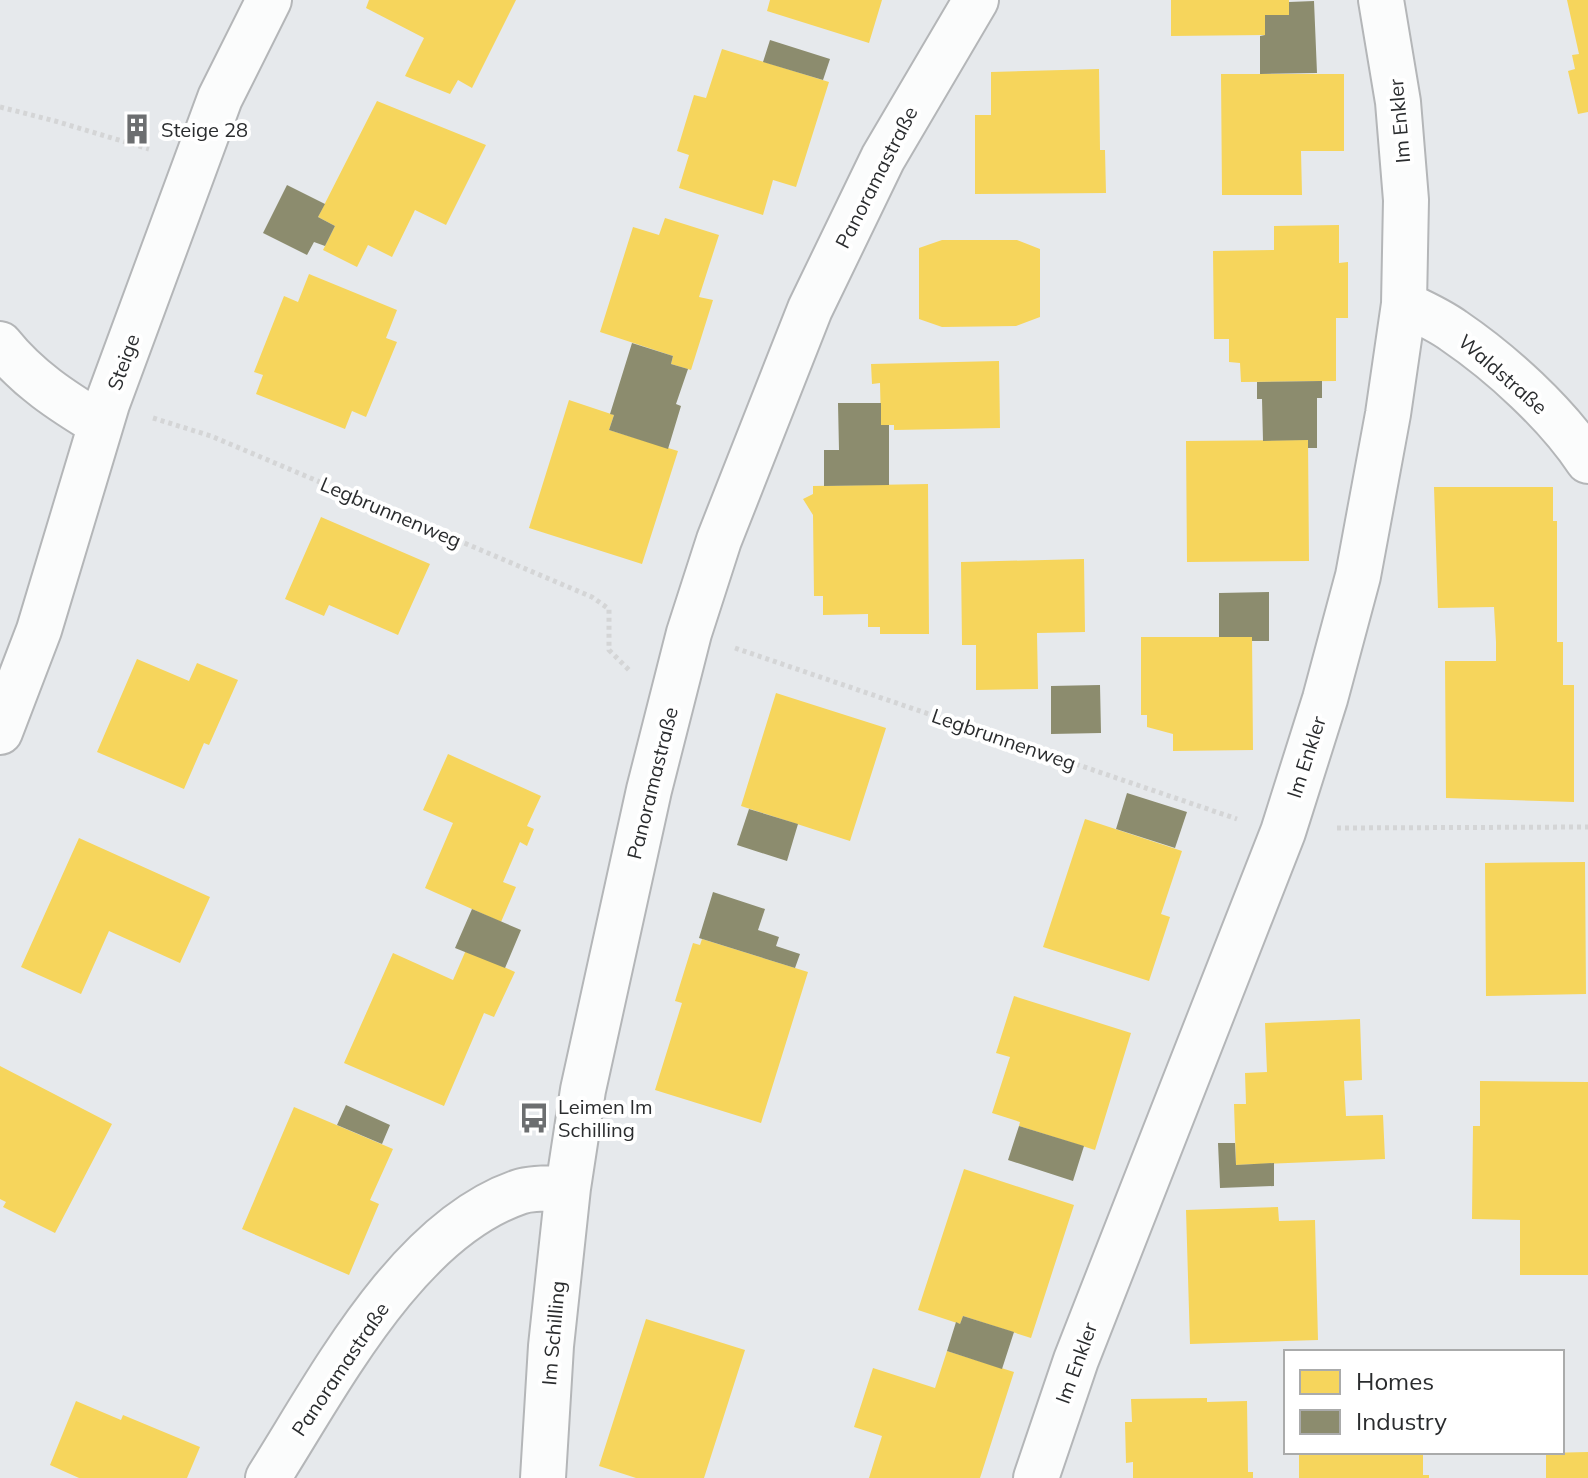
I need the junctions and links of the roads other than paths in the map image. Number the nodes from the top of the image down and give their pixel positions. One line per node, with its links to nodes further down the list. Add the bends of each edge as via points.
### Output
1 (269, 0): 6 (street, Steige, via 220,98)
2 (976, 0): 9 (street, Panoramastraße, via 883,158 810,309 719,540 649,790 600,1006)
3 (1381, 0): 4 (street, Im Enkler, via 1406,200)
4 (1404, 304): 7 (street, Waldstraße, via 1453,330 1514,381); 12 (street, Im Enkler, via 1358,576 1325,699 1283,832 1076,1360)
5 (0, 344): 6 (street, via 54,396)
6 (104, 414): 8 (street, Steige, via 39,630)
7 (1588, 461)
8 (0, 732)
9 (568, 1188): 10 (street, Panoramastraße, via 523,1191 487,1206 414,1265 361,1332); 11 (street, Im Schilling)
10 (268, 1478)
11 (543, 1478)
12 (1036, 1478)

